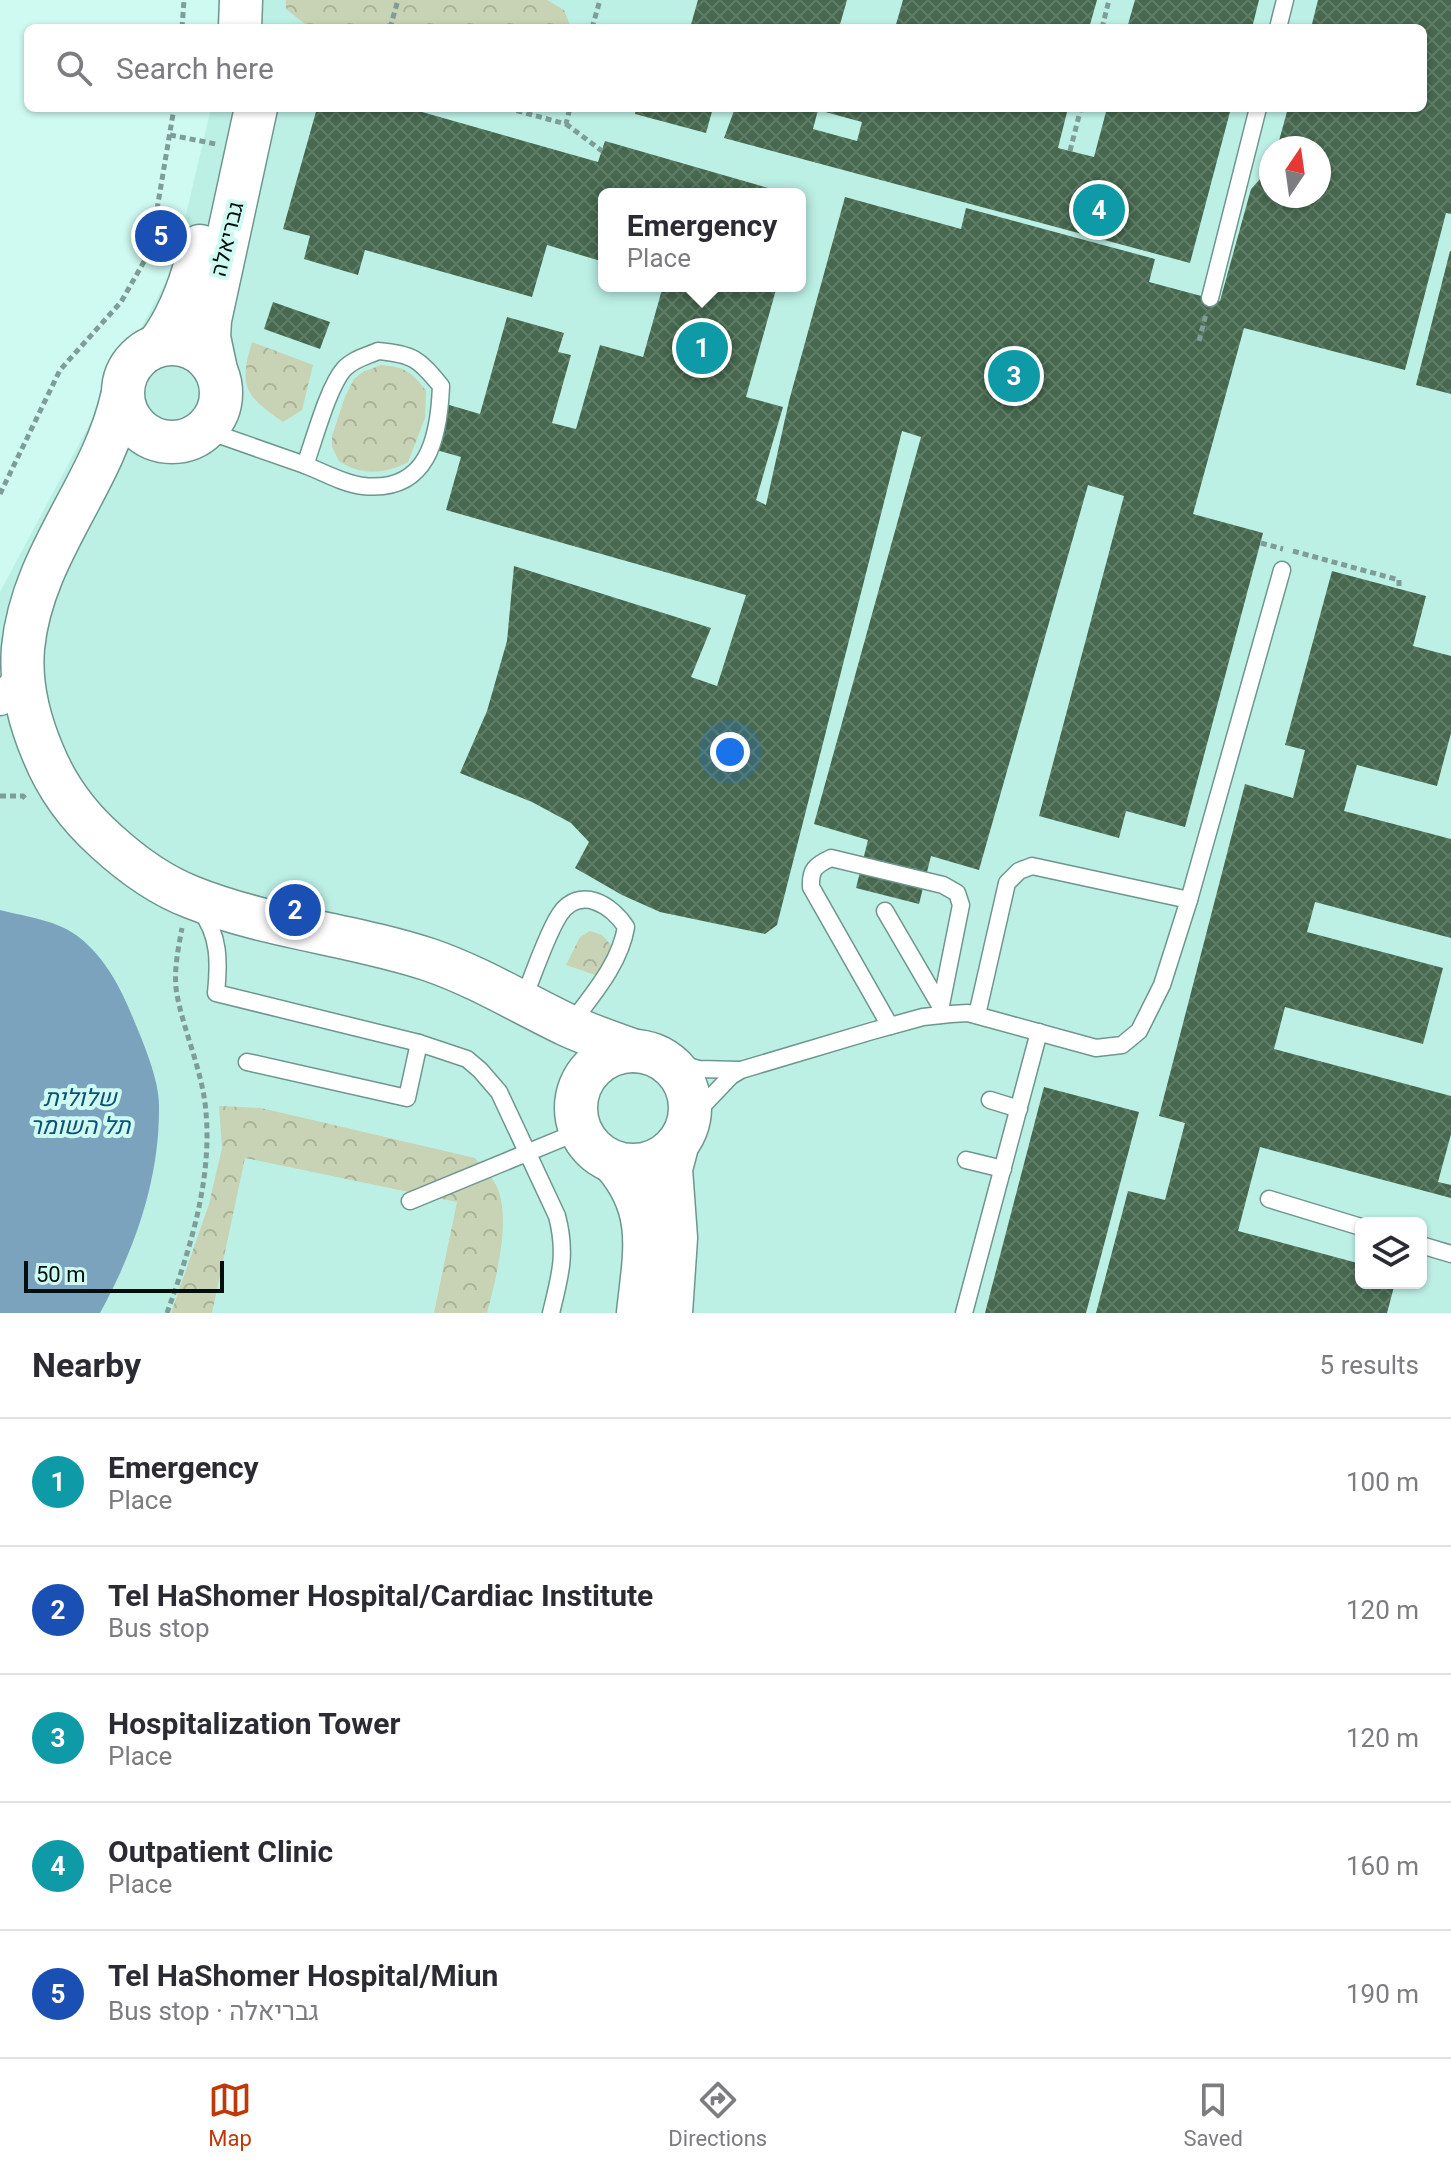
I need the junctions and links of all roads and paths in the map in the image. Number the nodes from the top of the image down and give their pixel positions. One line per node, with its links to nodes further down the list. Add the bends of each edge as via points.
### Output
1 (184, 0): 8 (path)
2 (241, 0): 9 (street)
3 (265, 0): 10 (street)
4 (398, 0): 11 (path)
5 (600, 0): 12 (path)
6 (1109, 0): 13 (path)
7 (1285, 0): 14 (lane)
8 (182, 24)
9 (240, 24)
10 (264, 24)
11 (391, 24)
12 (593, 24)
13 (1103, 24)
14 (1279, 24)
15 (173, 112): 23 (path)
16 (255, 112): 28 (street, גבריאלה, via 210,320)
17 (522, 112): 21 (path)
18 (569, 112): 21 (path)
19 (1080, 112): 25 (path)
20 (1257, 112): 26 (lane)
21 (566, 124): 24 (path)
22 (228, 127): 23 (path); 27 (street, גבריאלה, via 196,264 172,326)
23 (170, 135): 32 (path, via 150,251 121,302 60,370)
24 (602, 151)
25 (1070, 151)
26 (1210, 298)
27 (158, 345): 28 (street, via 192,347); 29 (street, via 131,365)
28 (216, 370): 30 (street, via 221,402)
29 (122, 397): 30 (street, via 134,425 146,435 175,442); 33 (street, via 107,445)
30 (198, 434): 31 (lane); 33 (street, via 121,469 95,490)
31 (305, 465): 31 (lane, via 362,486 395,485 419,472 439,421 441,386 405,353 378,351 355,360 332,392)
32 (0, 494)
33 (61, 532): 37 (street, via 34,594)
34 (1261, 543): 36 (path, via 1399,580)
35 (1282, 570): 39 (lane)
36 (1399, 589)
37 (12, 688): 38 (street, via 27,706 49,769 69,802 123,856)
38 (188, 896): 42 (street, via 421,957 460,970); 46 (lane, via 214,935 219,953 216,993); 63 (path, via 176,957 176,993 205,1102 206,1171 189,1250)
39 (1189, 900): 43 (lane, via 1032,866 1019,871 1007,883); 45 (lane, via 1162,985 1139,1031 1122,1045 1096,1048)
40 (885, 911): 41 (lane)
41 (940, 1011): 43 (lane); 44 (lane); 44 (lane, via 961,905 957,893 831,858 816,865 811,887)
42 (542, 1012): 42 (lane, via 618,954 626,927 601,902 575,903 561,911); 47 (street); 52 (street, via 569,1055)
43 (977, 1015): 45 (lane)
44 (890, 1026): 49 (lane)
45 (1039, 1032): 51 (lane)
46 (419, 1043): 48 (lane, via 407,1098); 54 (lane, via 467,1059 480,1070 499,1092)
47 (651, 1056): 49 (lane, via 699,1069); 52 (street, via 616,1053 599,1061 586,1075); 53 (street, via 679,1073 687,1087 691,1103)
48 (247, 1062)
49 (741, 1070): 53 (lane)
50 (990, 1100): 51 (lane)
51 (1019, 1109): 57 (lane)
52 (579, 1112): 54 (lane); 56 (street, via 588,1145)
53 (683, 1132): 56 (street, via 664,1157 648,1164); 66 (street, via 671,1169 676,1238)
54 (526, 1154): 59 (lane); 64 (lane, via 563,1240 564,1262)
55 (966, 1160): 57 (lane)
56 (614, 1163): 65 (street, via 630,1181 643,1218)
57 (1003, 1169): 67 (lane)
58 (1269, 1199): 60 (lane)
59 (410, 1201)
60 (1355, 1225)
61 (1427, 1247): 62 (lane)
62 (1451, 1254)
63 (167, 1313)
64 (551, 1313)
65 (638, 1313)
66 (671, 1313)
67 (964, 1313)

